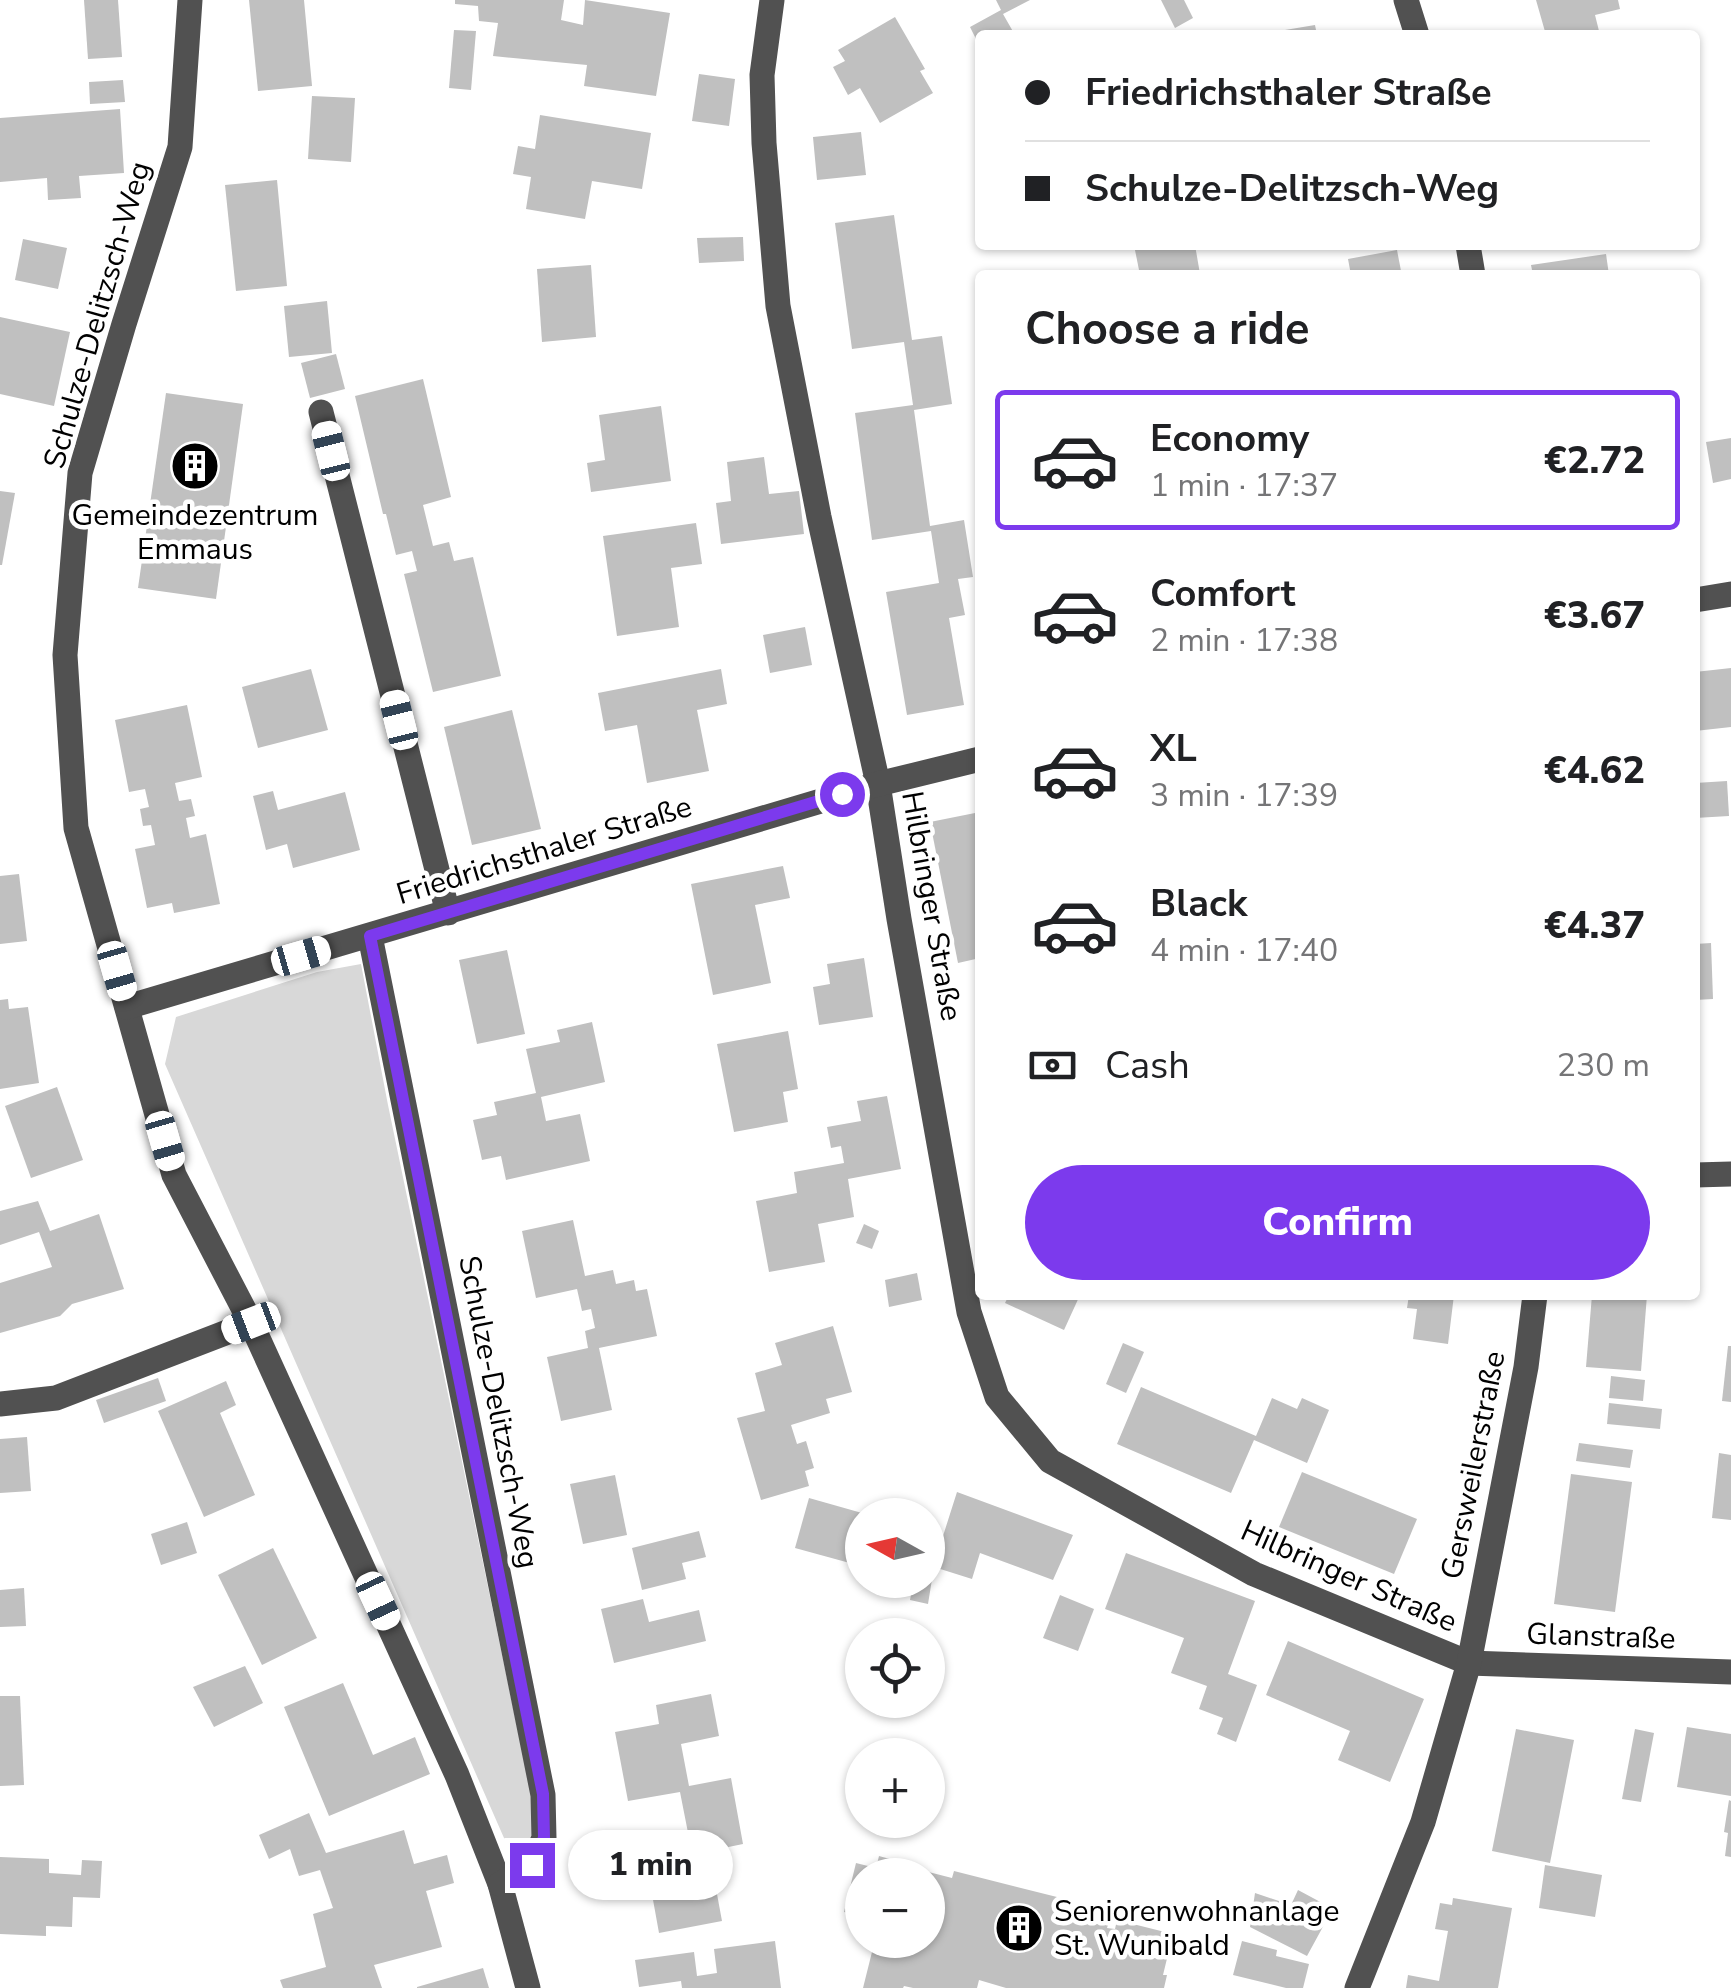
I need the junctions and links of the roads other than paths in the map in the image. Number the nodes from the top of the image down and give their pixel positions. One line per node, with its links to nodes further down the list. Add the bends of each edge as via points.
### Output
1 (190, 0): 12 (street, Schulze-Delitzsch-Weg, via 180,147 80,473 65,655 76,828)
2 (772, 0): 9 (street, Hilbringer Straße, via 762,75 778,306)
3 (1406, 0): 4 (street)
4 (1415, 30)
5 (321, 412): 10 (street)
6 (1731, 594): 7 (street)
7 (1700, 599)
8 (975, 760): 9 (street, Friedrichsthaler Straße)
9 (878, 784): 10 (street, Friedrichsthaler Straße); 18 (street, Hilbringer Straße, via 970,1312 997,1396 1050,1460 1254,1574)
10 (448, 912): 11 (street, Friedrichsthaler Straße)
11 (370, 936): 12 (street, Friedrichsthaler Straße); 20 (street, Schulze-Delitzsch-Weg, via 543,1794 544,1838 532,1865)
12 (127, 1007): 16 (street, Schulze-Delitzsch-Weg, via 174,1174)
13 (1700, 1174): 14 (street)
14 (1731, 1174)
15 (1534, 1300): 18 (street, Gersweilerstraße)
16 (251, 1323): 17 (street, via 56,1398); 20 (street, Schulze-Delitzsch-Weg)
17 (0, 1404)
18 (1469, 1664): 19 (street, Glanstraße); 22 (street, Gersweilerstraße, via 1423,1822)
19 (1731, 1672)
20 (500, 1884): 21 (street, Schulze-Delitzsch-Weg)
21 (528, 1988)
22 (1358, 1988)

